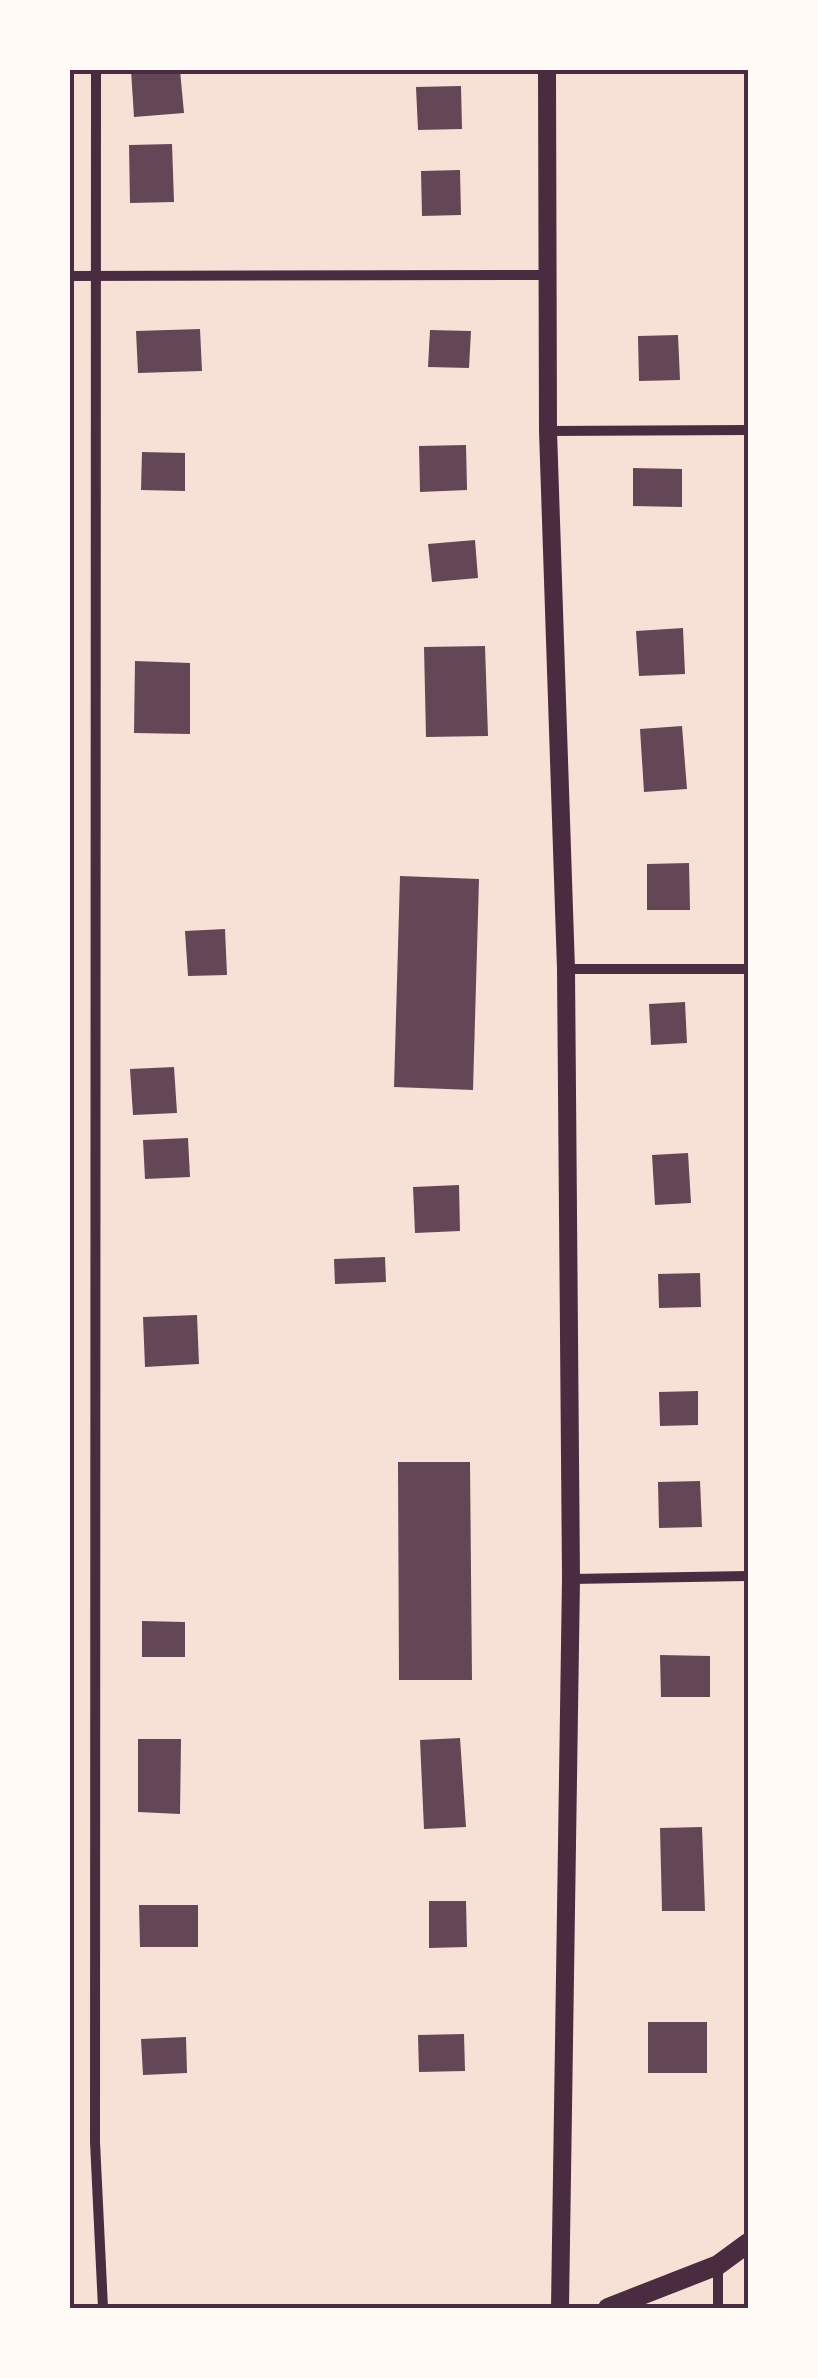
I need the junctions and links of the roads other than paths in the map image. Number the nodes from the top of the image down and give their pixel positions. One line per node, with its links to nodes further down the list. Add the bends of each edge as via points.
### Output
1 (96, 70): 5 (street)
2 (547, 70): 3 (street)
3 (546, 275): 5 (street); 6 (street)
4 (70, 276): 5 (street)
5 (98, 276): 14 (street, via 95,2142)
6 (548, 430): 7 (street); 9 (street)
7 (748, 430)
8 (748, 969): 9 (street)
9 (566, 970): 11 (street)
10 (748, 1576): 11 (street)
11 (571, 1579): 15 (street)
12 (748, 2243): 13 (main road)
13 (718, 2264): 16 (main road); 17 (street)
14 (103, 2308)
15 (560, 2308)
16 (608, 2308)
17 (718, 2308)

